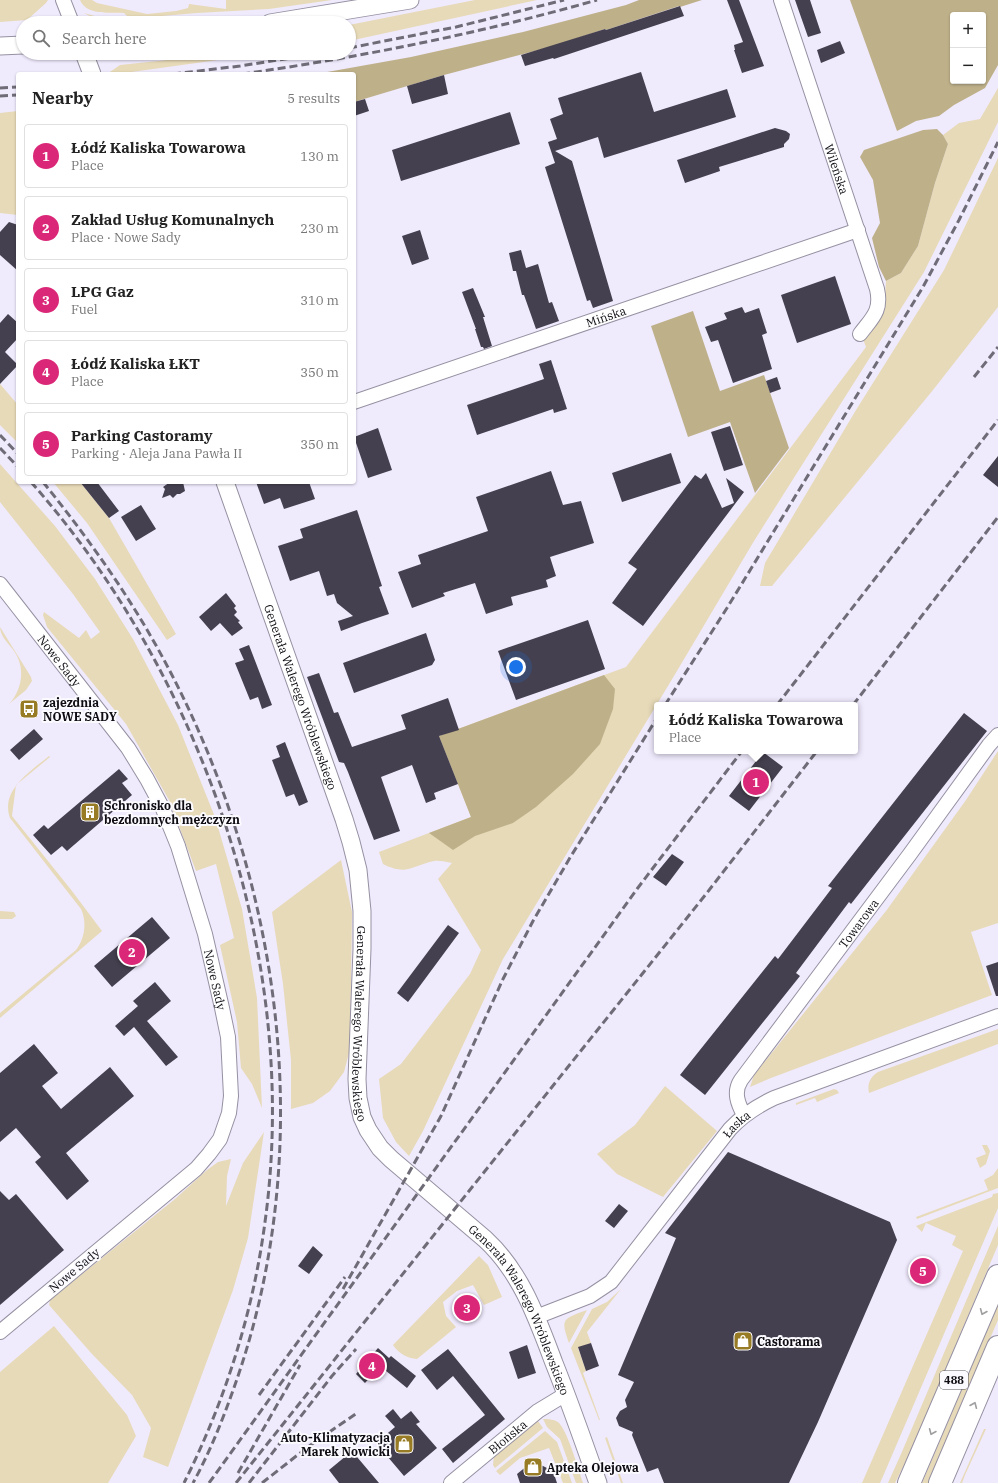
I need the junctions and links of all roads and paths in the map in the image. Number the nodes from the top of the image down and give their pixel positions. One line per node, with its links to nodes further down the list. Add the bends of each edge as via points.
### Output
1 (63, 0): 4 (street)
2 (410, 0): 5 (street)
3 (781, 0): 10 (street, Wileńska)
4 (69, 16)
5 (316, 16)
6 (16, 45): 7 (street)
7 (0, 46)
8 (87, 60): 9 (street)
9 (91, 72)
10 (858, 230): 11 (street, Wileńska, via 877,289 879,305); 12 (street, Mińska)
11 (860, 334)
12 (356, 401)
13 (226, 484): 19 (street, Generała Walerego Wróblewskiego, via 344,819 355,857 360,885 362,929 358,1079 359,1103 365,1124 385,1154 497,1250 517,1279)
14 (0, 584): 20 (street, Nowe Sady, via 128,748 163,809 178,846 205,934 228,1037 231,1096 229,1113 220,1139 196,1168)
15 (998, 735): 17 (street, Towarowa, via 739,1083 737,1096)
16 (998, 1016): 17 (street, Łaska, via 774,1098)
17 (744, 1115): 19 (street, Łaska, via 730,1129 611,1282 590,1296)
18 (998, 1276): 25 (main road, 488, one-way to 25)
19 (536, 1317): 22 (street, Generała Walerego Wróblewskiego)
20 (0, 1332)
21 (998, 1347): 26 (main road, 488, one-way to 21)
22 (566, 1394): 23 (street, Błońska, via 538,1411); 24 (street, Generała Walerego Wróblewskiego)
23 (451, 1483)
24 (598, 1483)
25 (908, 1483)
26 (940, 1483)

